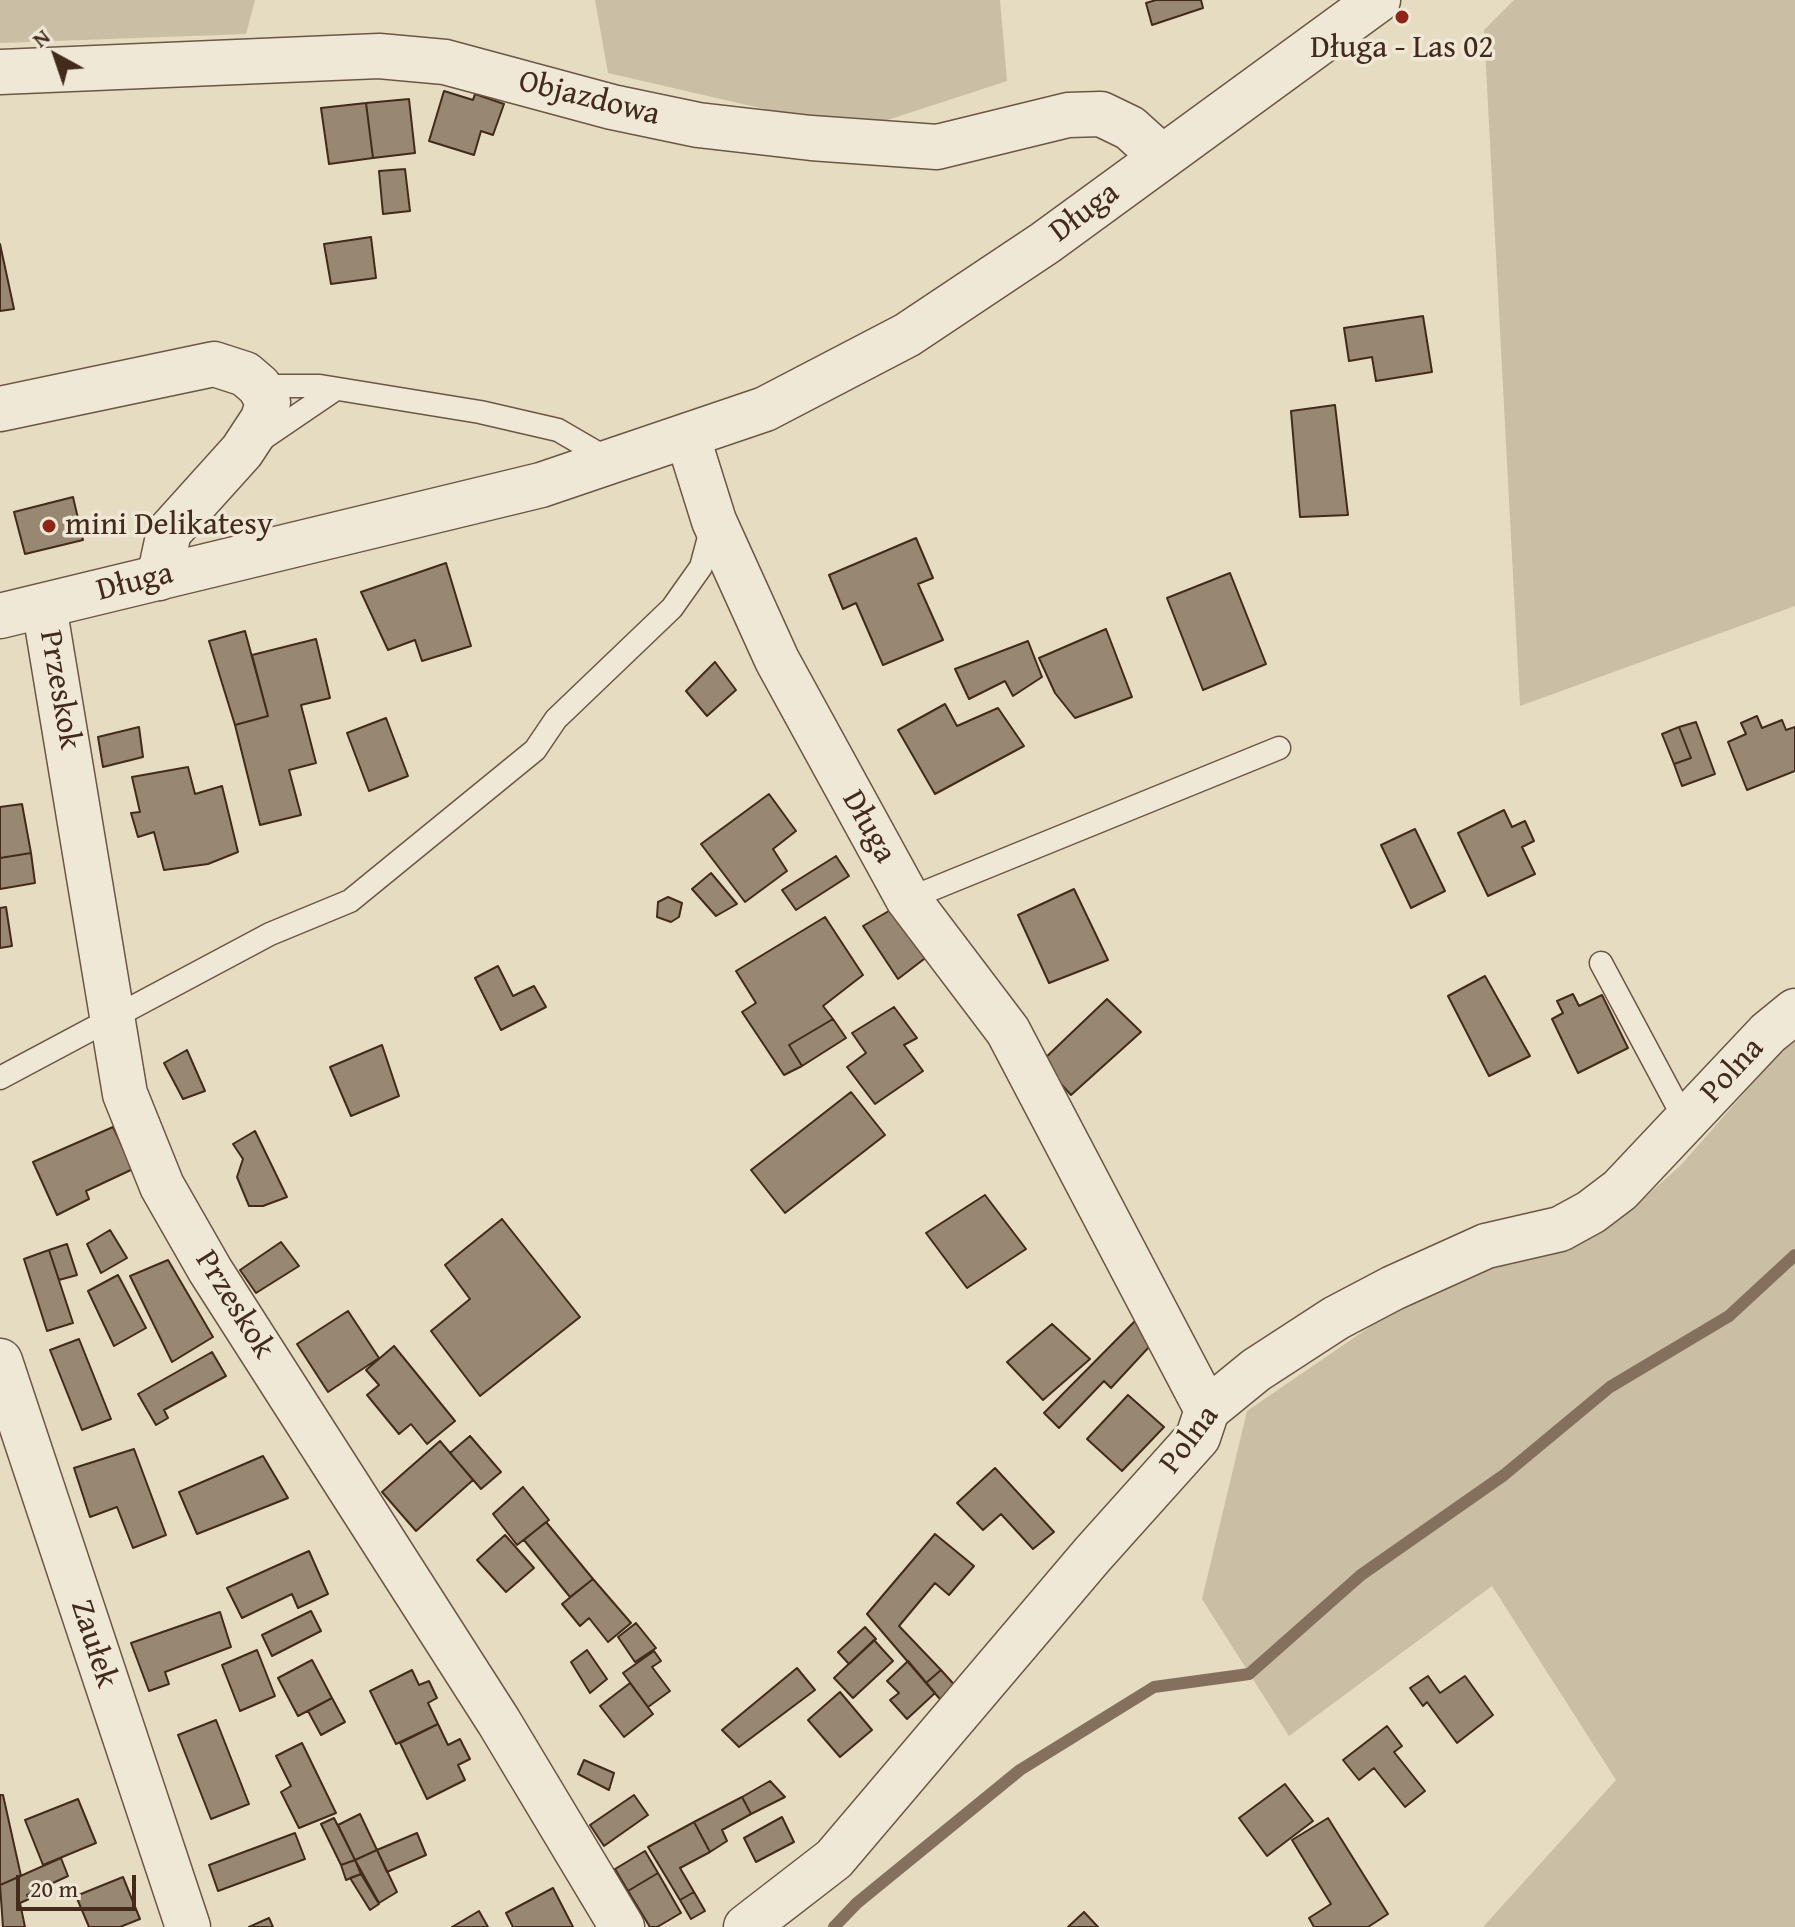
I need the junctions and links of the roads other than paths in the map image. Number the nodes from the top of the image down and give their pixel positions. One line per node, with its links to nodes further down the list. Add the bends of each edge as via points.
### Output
1 (1378, 0): 3 (street, Długa)
2 (0, 72): 3 (street, Objazdowa, via 379,56 445,62 698,125 811,138 937,147 1068,115 1101,114 1130,128)
3 (1161, 156): 7 (street, Długa, via 1045,243 907,335 765,409)
4 (259, 386): 5 (lane); 6 (street, via 245,374 214,364); 8 (street, via 268,402)
5 (336, 389): 8 (lane); 9 (lane, via 558,430)
6 (0, 409)
7 (688, 438): 9 (street, Długa); 10 (street, Długa)
8 (242, 451): 11 (street, via 169,532)
9 (614, 463): 11 (street, Długa)
10 (714, 521): 15 (street, Długa, via 777,660); 18 (lane, via 701,567 672,608 556,719 535,750 509,773 350,901 270,934)
11 (159, 578): 12 (street, Długa)
12 (44, 606): 13 (street, Długa); 18 (street, Przeskok)
13 (0, 616)
14 (1279, 748): 15 (lane)
15 (908, 899): 22 (street, Długa, via 1008,1031)
16 (1601, 963): 20 (lane)
17 (1795, 1011): 20 (street, Polna)
18 (115, 1020): 19 (lane); 24 (street, Przeskok, via 125,1094 162,1186)
19 (0, 1078)
20 (1686, 1122): 22 (street, Polna, via 1591,1212 1560,1229 1486,1246 1382,1294 1270,1361)
21 (0, 1361): 23 (street, Zaułek)
22 (1207, 1410): 25 (street, Polna, via 1198,1437 834,1859)
23 (188, 1927)
24 (622, 1927)
25 (746, 1927)

